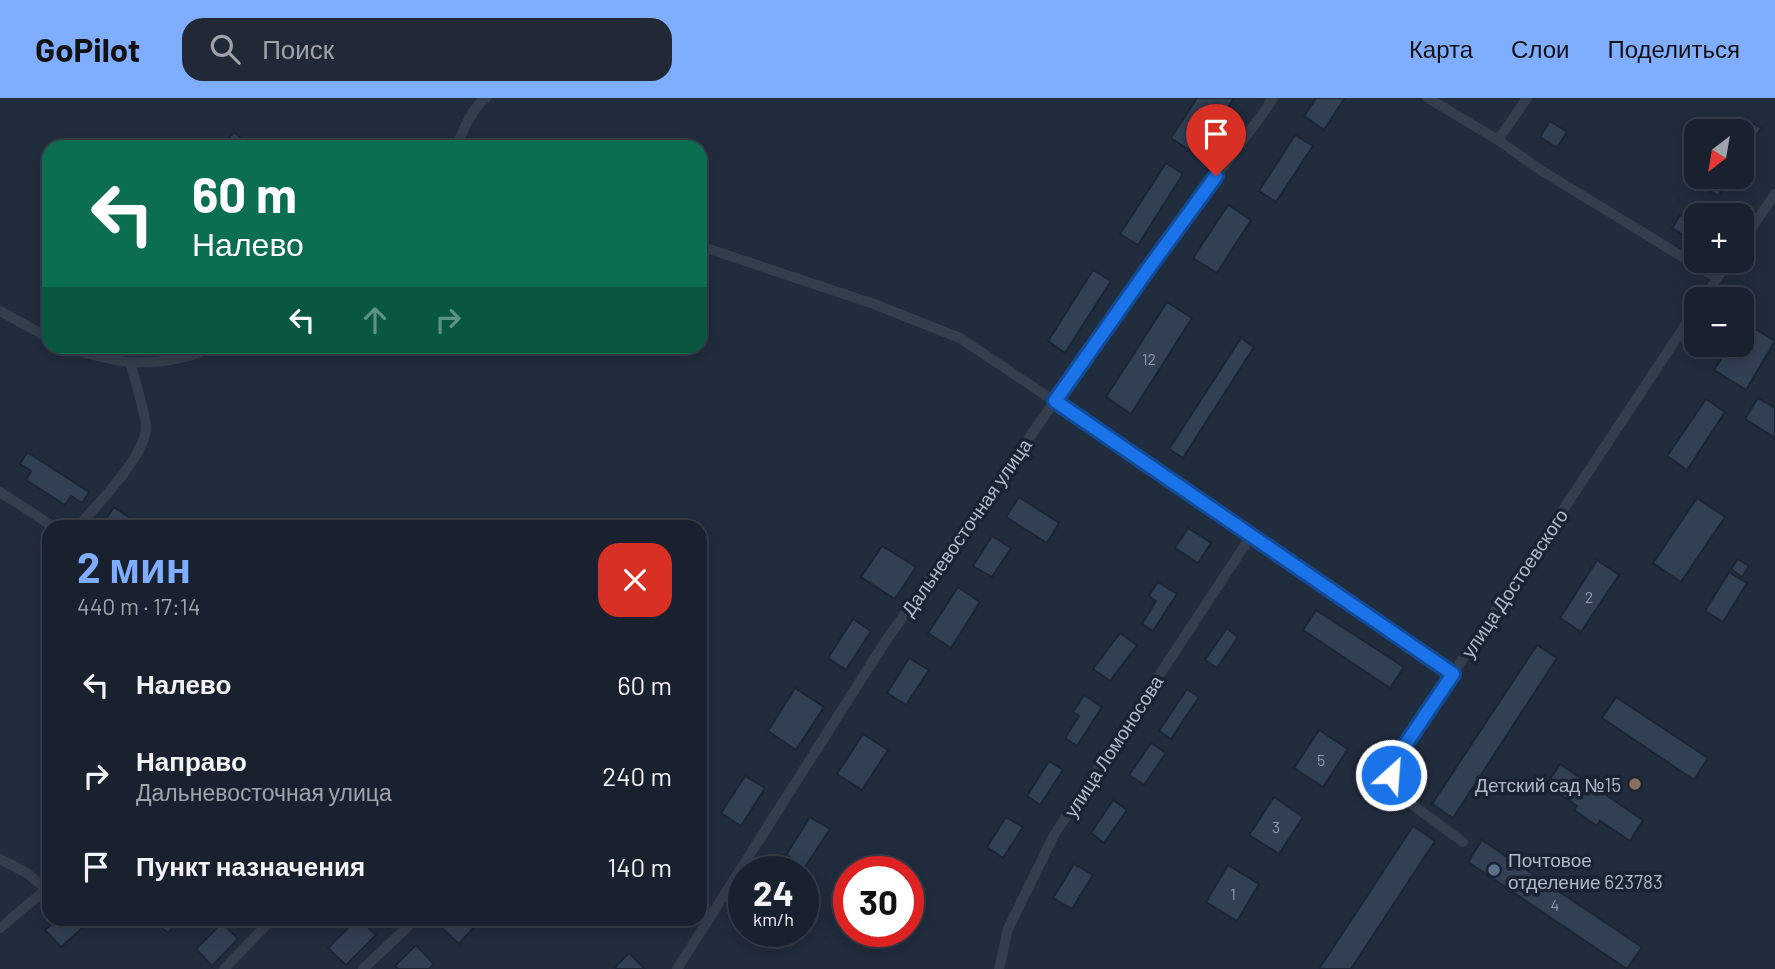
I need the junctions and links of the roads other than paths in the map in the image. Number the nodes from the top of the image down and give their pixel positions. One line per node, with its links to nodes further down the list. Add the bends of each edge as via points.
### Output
1 (486, 98): 5 (street)
2 (1273, 98): 19 (street, Дальневосточная улица)
3 (1428, 98): 6 (street)
4 (1527, 98): 6 (street)
5 (459, 140)
6 (1497, 140): 11 (street)
7 (1775, 194): 8 (street)
8 (1754, 224)
9 (707, 248): 19 (street, via 960,338)
10 (1721, 273): 11 (street)
11 (1717, 278): 12 (street)
12 (1711, 287)
13 (0, 311): 15 (street)
14 (1684, 327): 24 (street, улица Достоевского)
15 (42, 334)
16 (94, 354): 18 (street)
17 (195, 354): 18 (street, via 176,360)
18 (130, 362): 22 (street, via 147,428 117,483)
19 (1055, 401): 23 (street); 29 (street, Дальневосточная улица, via 885,642)
20 (0, 492): 21 (street)
21 (43, 520)
22 (84, 520)
23 (1251, 536): 24 (street); 37 (street, улица Ломоносова, via 1054,835 1008,929)
24 (1453, 674): 25 (street, улица Достоевского, via 1395,760 1391,775 1410,803)
25 (1463, 842)
26 (0, 859): 27 (street)
27 (42, 884)
28 (42, 892): 33 (street)
29 (707, 922)
30 (265, 926): 34 (street)
31 (409, 926): 35 (street)
32 (704, 926): 36 (street, Дальневосточная улица)
33 (0, 928)
34 (224, 969)
35 (363, 969)
36 (677, 969)
37 (999, 969)

